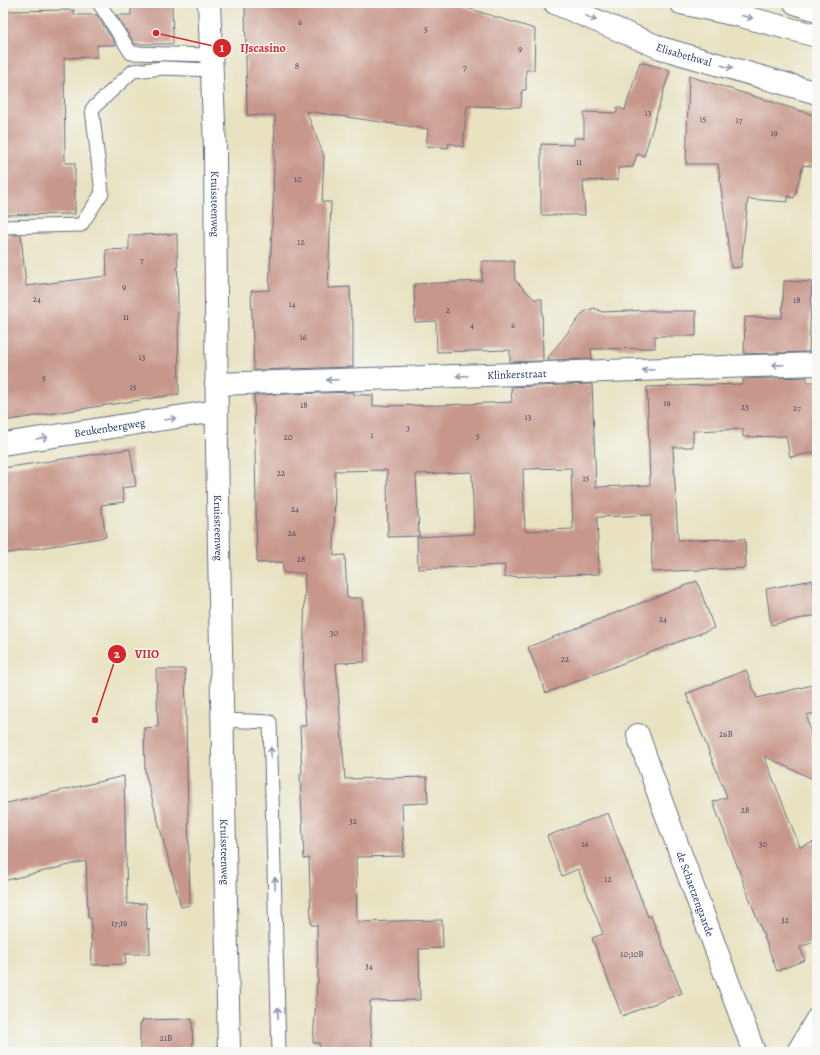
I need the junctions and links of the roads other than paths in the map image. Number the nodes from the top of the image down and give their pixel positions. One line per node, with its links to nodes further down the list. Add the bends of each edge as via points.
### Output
1 (99, 3): 8 (lane, via 131,53)
2 (209, 3): 8 (street, Kruissteenweg)
3 (555, 3): 9 (street, Elisabethwal, one-way to 9, via 661,48)
4 (681, 3): 7 (street, one-way to 7)
5 (795, 3): 6 (street)
6 (817, 10)
7 (813, 35)
8 (211, 62): 10 (lane, via 134,71 92,109 102,193 81,225); 12 (street, Kruissteenweg, via 215,146)
9 (817, 93)
10 (3, 227)
11 (817, 364): 12 (street, Klinkerstraat, one-way to 12)
12 (216, 384): 13 (street, Kruissteenweg)
13 (216, 411): 14 (street, Beukenbergweg, one-way to 13); 15 (street, Kruissteenweg)
14 (3, 444)
15 (222, 720): 18 (street, Kruissteenweg); 19 (lane, one-way to 15, via 270,722)
16 (638, 735): 20 (street, de Schaetzengaarde)
17 (817, 1019): 21 (street)
18 (229, 1052)
19 (279, 1052)
20 (754, 1052)
21 (798, 1052)

